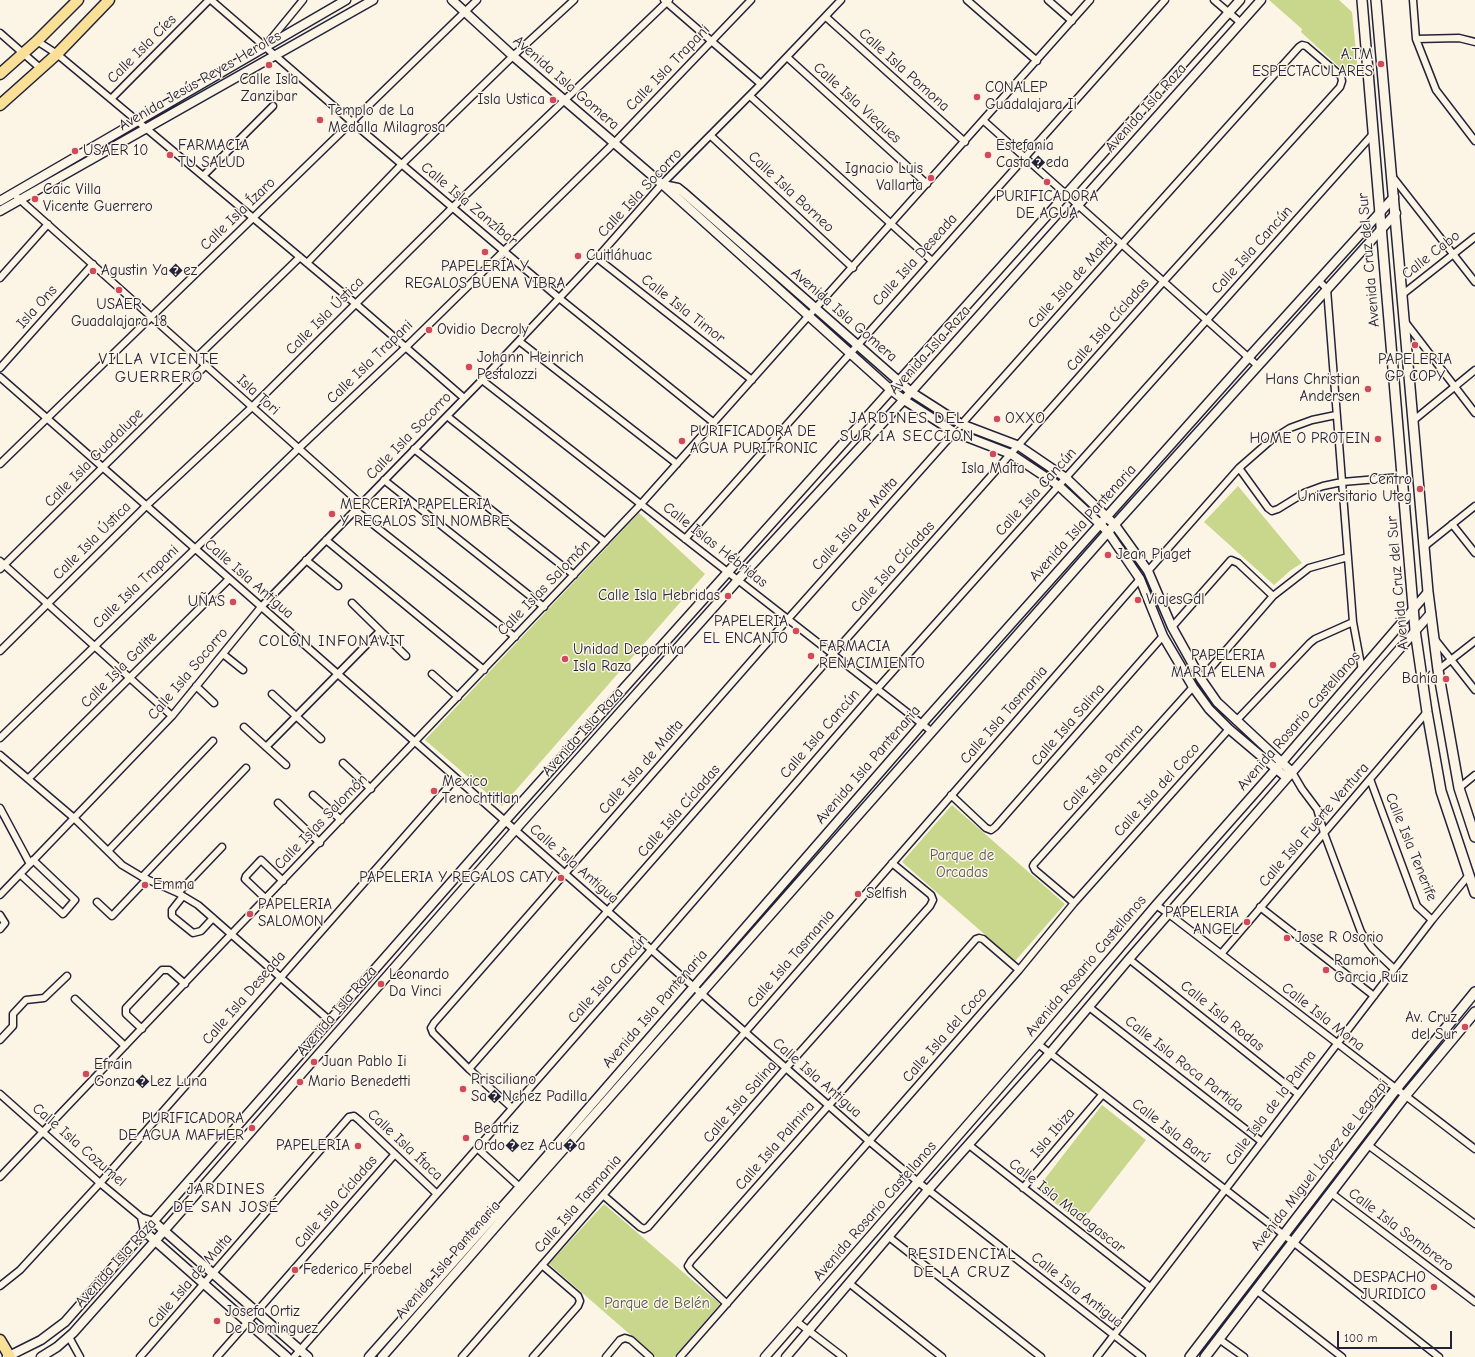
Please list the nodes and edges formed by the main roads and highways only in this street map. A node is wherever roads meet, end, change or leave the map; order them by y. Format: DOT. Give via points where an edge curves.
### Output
graph roads {
  1 [pos="78,0"];
  2 [pos="109,0"];
  3 [pos="1362,0"];
  4 [pos="1376,0"];
  5 [pos="0,74"];
  6 [pos="0,104"];
  7 [pos="1472,825"];
  8 [pos="1475,837"];
  9 [pos="1475,893"];
  10 [pos="1475,992"];
  11 [pos="1475,1012"];
  12 [pos="0,1340"];
  13 [pos="9,1357"];
  14 [pos="1190,1357"];
  15 [pos="1205,1357"];
  1 -- 5 [label="main road"];
  2 -- 6 [label="main road" via="57,54"];
  3 -- 9 [label="main road, Avenida Cruz del Sur" via="1415,630 1441,791"];
  4 -- 7 [label="main road, Avenida Cruz del Sur" via="1428,592 1438,670 1459,788"];
  7 -- 8 [label="main road, Avenida Cruz del Sur"];
  10 -- 14 [label="main road, Avenida Miguel López de Legazpi" via="1396,1089"];
  11 -- 15 [label="main road, Avenida Miguel López de Legazpi" via="1405,1096"];
  12 -- 13 [label="main road"];
}
